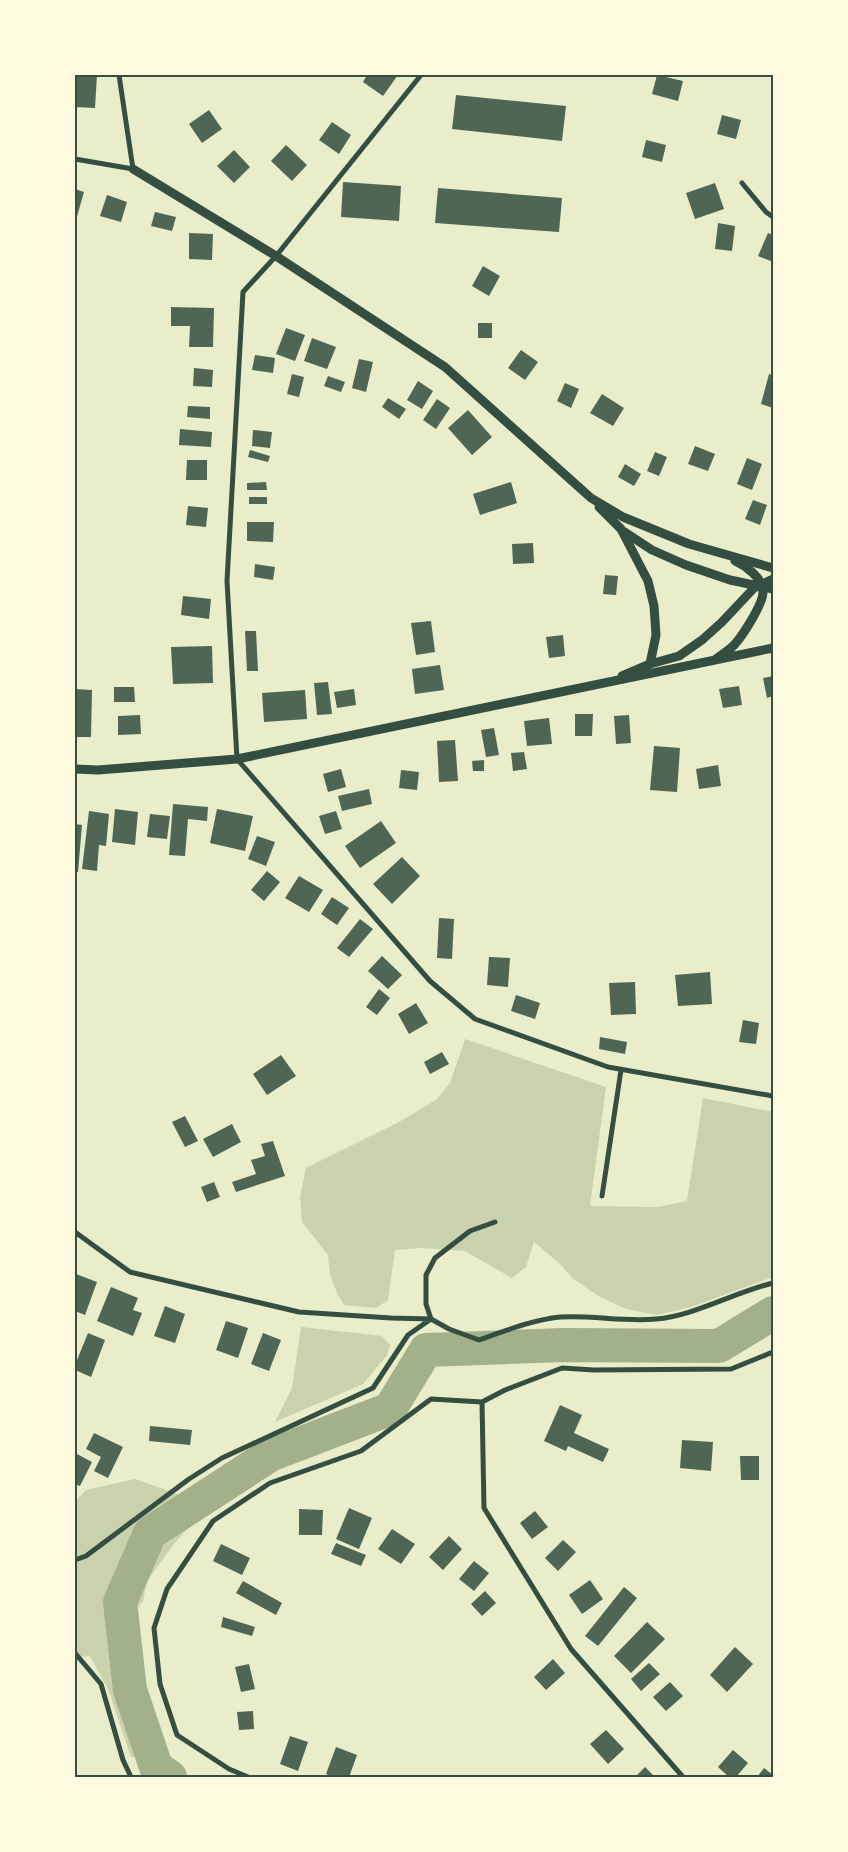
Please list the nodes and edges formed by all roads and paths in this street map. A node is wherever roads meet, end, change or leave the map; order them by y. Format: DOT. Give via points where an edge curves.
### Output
graph roads {
  1 [pos="119,75"];
  2 [pos="421,75"];
  3 [pos="75,159"];
  4 [pos="133,168"];
  5 [pos="742,183"];
  6 [pos="773,217"];
  7 [pos="276,256"];
  8 [pos="591,498"];
  9 [pos="621,529"];
  10 [pos="717,552"];
  11 [pos="773,568"];
  12 [pos="773,580"];
  13 [pos="761,586"];
  14 [pos="773,588"];
  15 [pos="773,648"];
  16 [pos="714,661"];
  17 [pos="650,664"];
  18 [pos="600,685"];
  19 [pos="237,759"];
  20 [pos="75,769"];
  21 [pos="621,1070"];
  22 [pos="773,1096"];
  23 [pos="602,1196"];
  24 [pos="494,1222"];
  25 [pos="75,1232"];
  26 [pos="773,1283"];
  27 [pos="431,1319"];
  28 [pos="773,1352"];
  29 [pos="482,1402"];
  30 [pos="75,1560"];
  31 [pos="75,1653"];
  32 [pos="131,1777"];
  33 [pos="248,1777"];
  34 [pos="683,1777"];
  1 -- 4 [label="street"];
  2 -- 7 [label="street"];
  3 -- 4 [label="street"];
  4 -- 7 [label="street"];
  5 -- 6 [label="street"];
  7 -- 8 [label="street" via="445,367"];
  7 -- 19 [label="street" via="243,292 227,581"];
  8 -- 9 [label="street"];
  8 -- 10 [label="street" via="622,517"];
  9 -- 13 [label="street" via="652,550 686,565 730,580"];
  9 -- 17 [label="street" via="648,581 654,606 656,635"];
  10 -- 11 [label="street"];
  10 -- 13 [label="street" via="742,564 756,576"];
  12 -- 13 [label="street"];
  13 -- 14 [label="street"];
  13 -- 16 [label="street" via="762,599 753,616 735,644"];
  13 -- 17 [label="street" via="754,588 702,640 679,656"];
  15 -- 16 [label="street"];
  16 -- 18 [label="street"];
  17 -- 18 [label="street"];
  18 -- 19 [label="street"];
  19 -- 20 [label="street"];
  19 -- 21 [label="street" via="430,981 475,1019"];
  21 -- 22 [label="street"];
  21 -- 23 [label="street"];
  24 -- 27 [label="street" via="470,1230 435,1258 426,1275 426,1304"];
  25 -- 27 [label="street" via="130,1272 299,1312"];
  26 -- 27 [label="street" via="683,1314 656,1319 560,1317 519,1326 479,1340"];
  27 -- 30 [label="street" via="408,1335 374,1388 222,1458 188,1479 86,1556"];
  28 -- 29 [label="street" via="731,1369 562,1368"];
  29 -- 33 [label="street" via="431,1399 361,1451 270,1483 214,1521 167,1589 154,1628 160,1684 177,1735"];
  29 -- 34 [label="street" via="484,1508 571,1649"];
  31 -- 32 [label="street" via="101,1684"];
}
